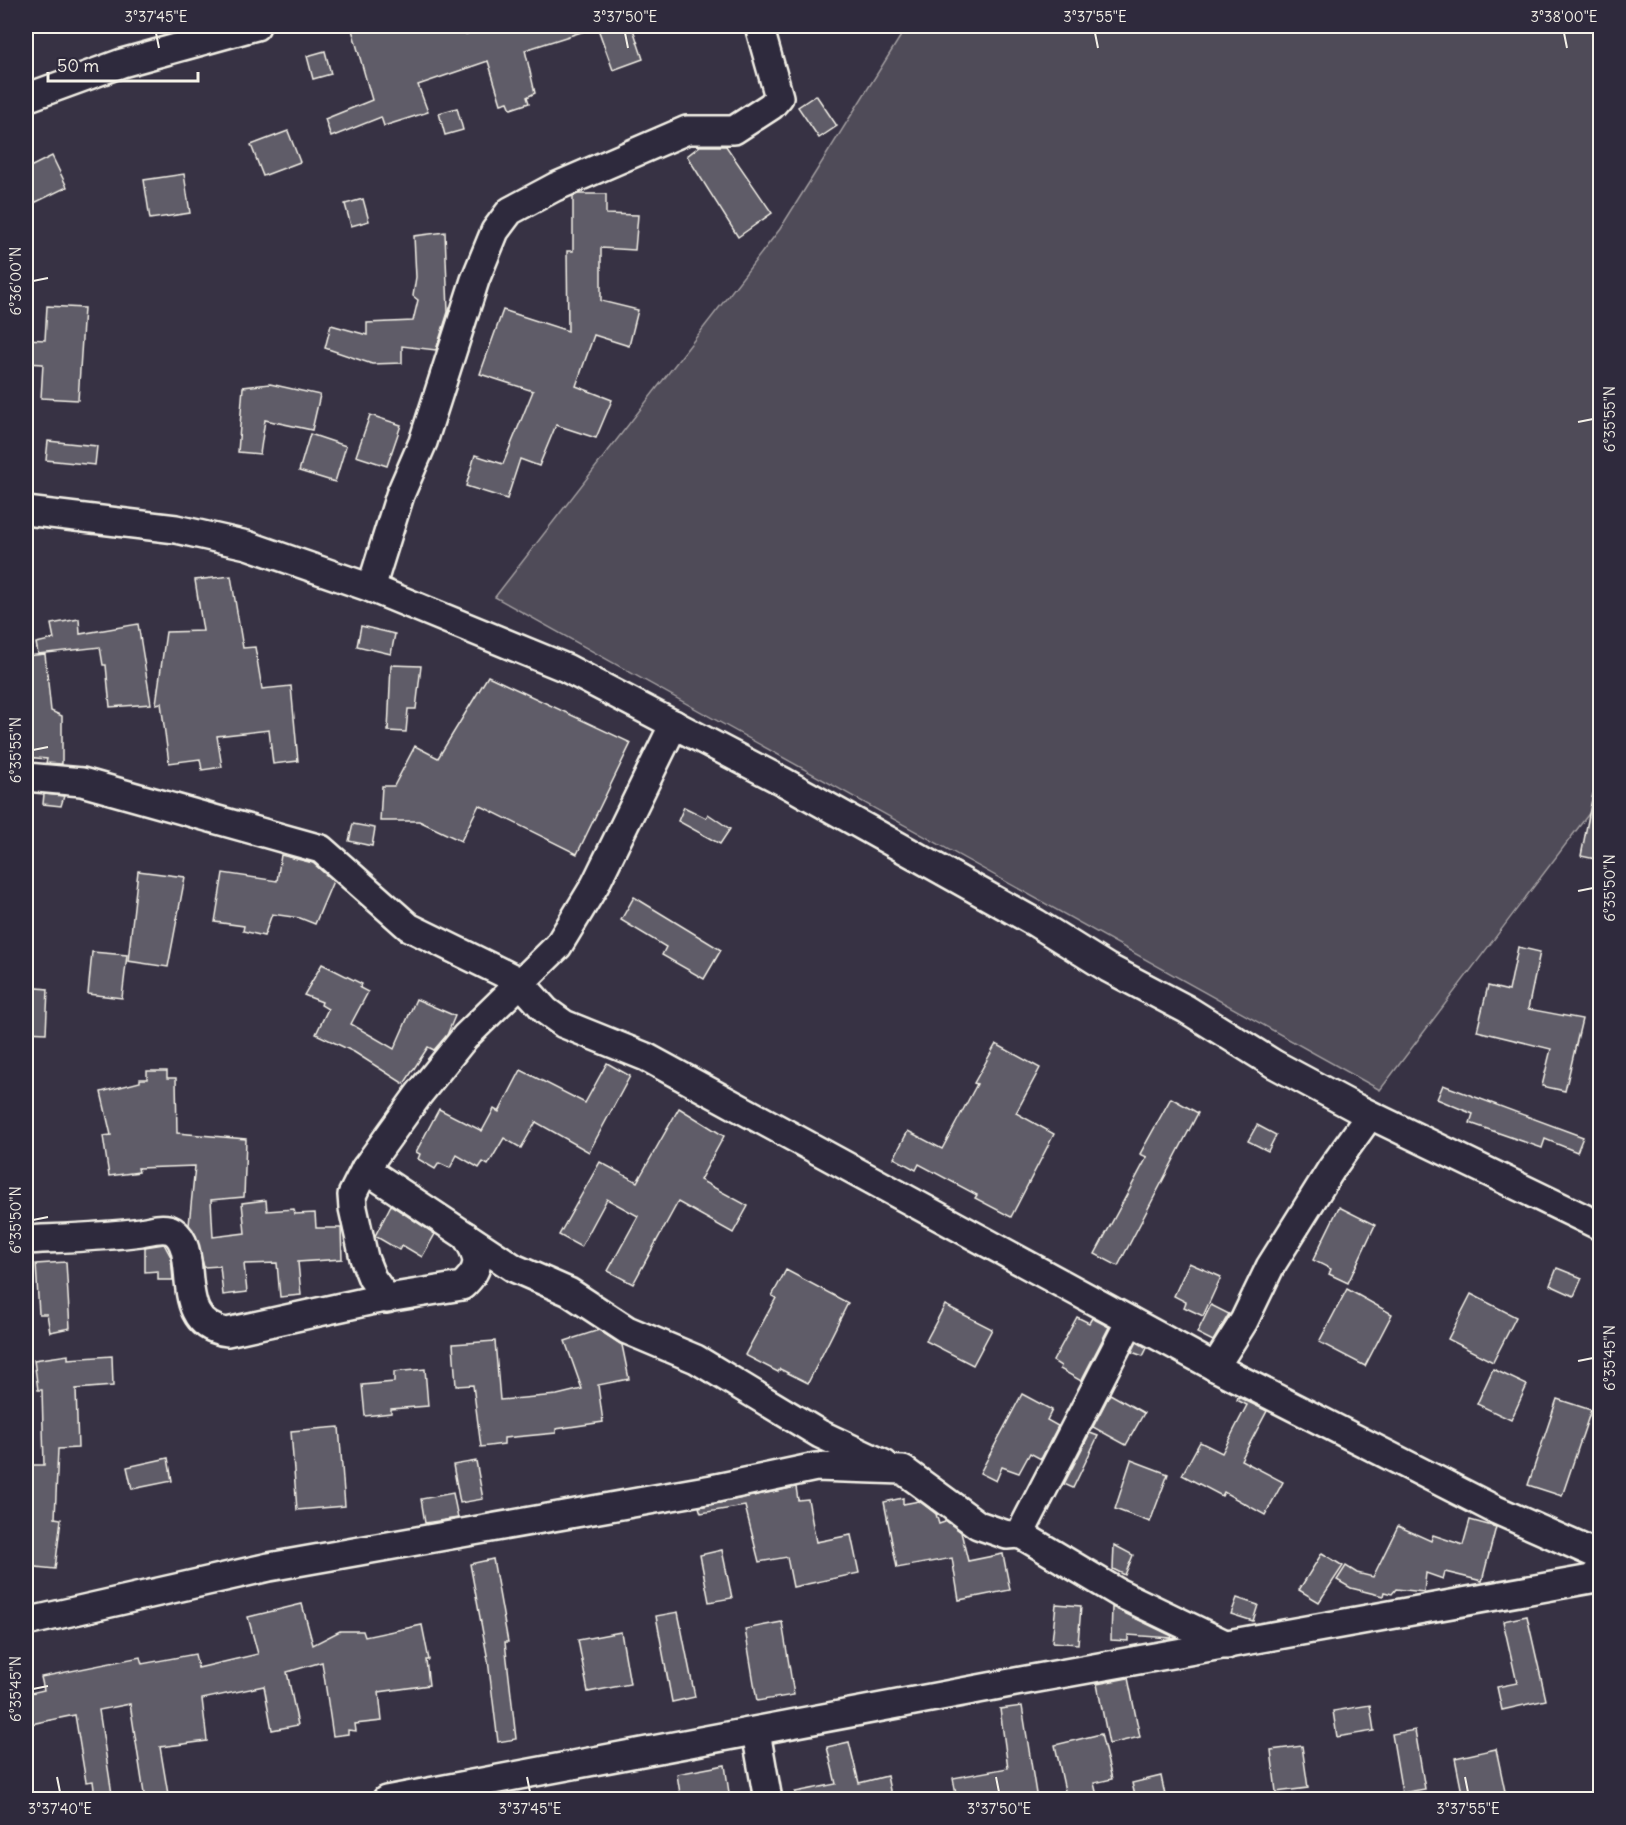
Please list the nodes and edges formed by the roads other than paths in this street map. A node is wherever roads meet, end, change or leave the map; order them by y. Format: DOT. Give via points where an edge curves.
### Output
graph roads {
  1 [pos="255,26"];
  2 [pos="759,26"];
  3 [pos="26,98"];
  4 [pos="26,511"];
  5 [pos="371,588"];
  6 [pos="674,724"];
  7 [pos="26,777"];
  8 [pos="519,981"];
  9 [pos="1370,1116"];
  10 [pos="364,1169"];
  11 [pos="1600,1226"];
  12 [pos="466,1236"];
  13 [pos="26,1240"];
  14 [pos="387,1299"];
  15 [pos="1130,1321"];
  16 [pos="1215,1368"];
  17 [pos="826,1437"];
  18 [pos="816,1467"];
  19 [pos="895,1469"];
  20 [pos="1020,1534"];
  21 [pos="1600,1556"];
  22 [pos="1600,1571"];
  23 [pos="26,1622"];
  24 [pos="1227,1646"];
  25 [pos="756,1732"];
  26 [pos="386,1800"];
  27 [pos="768,1800"];
  1 -- 3 [label="street" via="122,63"];
  2 -- 5 [label="street" via="778,86 779,97 771,106 734,130 687,129 555,187 510,211 495,231 475,280 423,441 400,495"];
  4 -- 5 [label="street" via="176,529 247,545"];
  5 -- 6 [label="street" via="566,668"];
  6 -- 8 [label="street" via="595,885 558,946"];
  6 -- 9 [label="street" via="1036,923 1274,1064"];
  7 -- 8 [label="street" via="82,782 321,849 409,927"];
  8 -- 10 [label="street" via="465,1038"];
  8 -- 15 [label="street" via="546,1011 564,1024 645,1057"];
  9 -- 11 [label="street"];
  9 -- 16 [label="street" via="1270,1267"];
  10 -- 12 [label="street"];
  10 -- 14 [label="street" via="352,1195 353,1208 364,1258"];
  12 -- 14 [label="street" via="476,1253 477,1267 462,1287"];
  12 -- 17 [label="street" via="514,1268 569,1292 627,1330 696,1359"];
  13 -- 14 [label="street" via="114,1236 165,1228 174,1232 182,1242 197,1317 215,1331 227,1332"];
  15 -- 16 [label="street"];
  15 -- 20 [label="street"];
  16 -- 21 [label="street" via="1494,1509"];
  17 -- 18 [label="street"];
  17 -- 19 [label="street"];
  18 -- 19 [label="street"];
  18 -- 23 [label="street" via="269,1567"];
  19 -- 20 [label="street" via="903,1470 978,1525 1008,1535"];
  20 -- 24 [label="street" via="1119,1593"];
  22 -- 24 [label="street" via="1591,1579"];
  24 -- 25 [label="street"];
  25 -- 26 [label="street"];
  25 -- 27 [label="street"];
}
